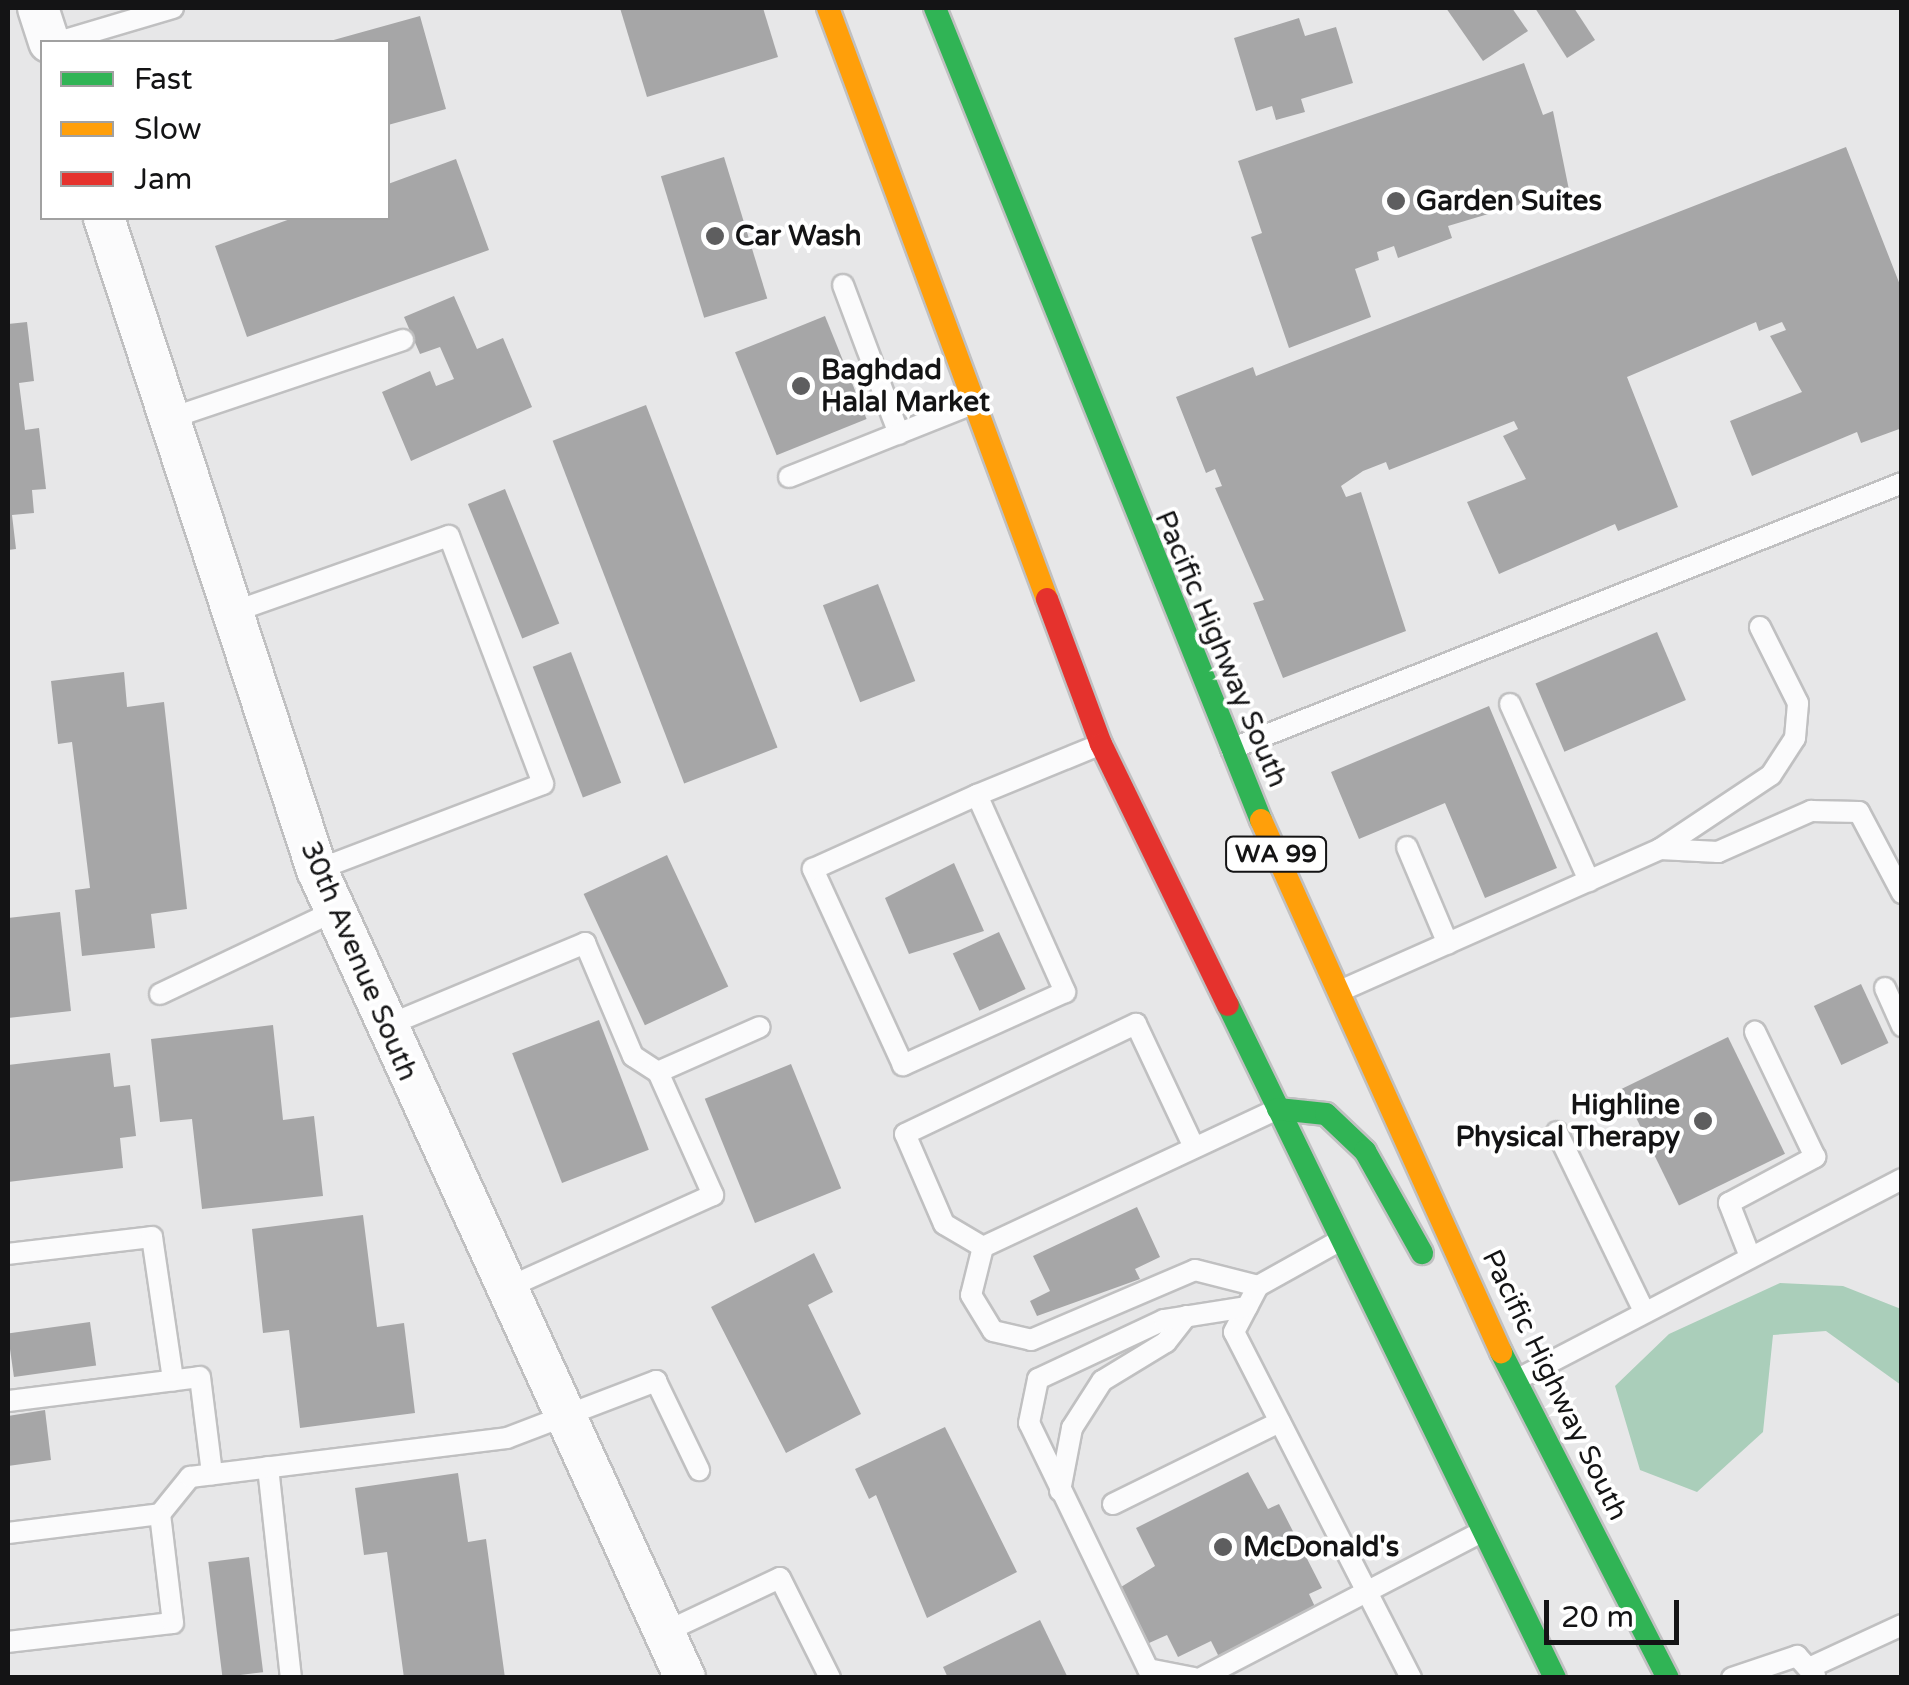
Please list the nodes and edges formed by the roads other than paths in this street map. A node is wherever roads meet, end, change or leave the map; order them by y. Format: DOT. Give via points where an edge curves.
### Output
graph roads {
  1 [pos="38,8"];
  2 [pos="173,8"];
  3 [pos="828,8"];
  4 [pos="935,8"];
  5 [pos="48,40"];
  6 [pos="65,40"];
  7 [pos="105,220"];
  8 [pos="843,285"];
  9 [pos="403,340"];
  10 [pos="974,403"];
  11 [pos="168,419"];
  12 [pos="899,434"];
  13 [pos="788,477"];
  14 [pos="1902,483"];
  15 [pos="230,613"];
  16 [pos="1760,627"];
  17 [pos="1510,704"];
  18 [pos="1100,744"];
  19 [pos="1229,750"];
  20 [pos="977,795"];
  21 [pos="1407,847"];
  22 [pos="1660,850"];
  23 [pos="316,870"];
  24 [pos="1589,881"];
  25 [pos="1902,893"];
  26 [pos="335,911"];
  27 [pos="1448,944"];
  28 [pos="1885,988"];
  29 [pos="1338,992"];
  30 [pos="160,994"];
  31 [pos="386,1026"];
  32 [pos="760,1026"];
  33 [pos="1902,1026"];
  34 [pos="1755,1032"];
  35 [pos="658,1072"];
  36 [pos="1278,1109"];
  37 [pos="1557,1132"];
  38 [pos="1194,1148"];
  39 [pos="1902,1180"];
  40 [pos="1341,1240"];
  41 [pos="983,1247"];
  42 [pos="8,1254"];
  43 [pos="1749,1254"];
  44 [pos="1258,1286"];
  45 [pos="505,1289"];
  46 [pos="1247,1307"];
  47 [pos="1642,1307"];
  48 [pos="1186,1316"];
  49 [pos="1511,1372"];
  50 [pos="172,1380"];
  51 [pos="8,1401"];
  52 [pos="560,1420"];
  53 [pos="1280,1422"];
  54 [pos="268,1467"];
  55 [pos="699,1470"];
  56 [pos="212,1474"];
  57 [pos="1060,1498"];
  58 [pos="1113,1504"];
  59 [pos="160,1514"];
  60 [pos="1484,1531"];
  61 [pos="8,1533"];
  62 [pos="1369,1593"];
  63 [pos="1902,1625"];
  64 [pos="663,1633"];
  65 [pos="8,1642"];
  66 [pos="1814,1672"];
  67 [pos="291,1678"];
  68 [pos="685,1678"];
  69 [pos="830,1678"];
  70 [pos="1197,1678"];
  71 [pos="1410,1678"];
  72 [pos="1555,1678"];
  73 [pos="1668,1678"];
  74 [pos="1732,1678"];
  1 -- 5 [label="street"];
  2 -- 6 [label="lane"];
  3 -- 10 [label="main road"];
  4 -- 19 [label="main road, Pacific Highway South / WA 99"];
  7 -- 11 [label="street, 30th Avenue South"];
  8 -- 12 [label="lane"];
  9 -- 11 [label="lane"];
  10 -- 12 [label="lane"];
  10 -- 18 [label="main road"];
  11 -- 15 [label="street, 30th Avenue South"];
  12 -- 13 [label="lane"];
  14 -- 19 [label="lane"];
  15 -- 23 [label="street, 30th Avenue South"];
  15 -- 23 [label="lane" via="449,536 542,784"];
  16 -- 22 [label="lane" via="1798,703 1796,738 1771,775"];
  17 -- 24 [label="lane"];
  18 -- 20 [label="lane"];
  18 -- 36 [label="main road"];
  19 -- 29 [label="main road, Pacific Highway South / WA 99"];
  20 -- 20 [label="lane" via="812,869 903,1065 1065,992"];
  21 -- 27 [label="lane"];
  22 -- 24 [label="lane"];
  22 -- 25 [label="lane" via="1718,852 1811,811 1859,812"];
  23 -- 26 [label="street, 30th Avenue South"];
  24 -- 27 [label="lane"];
  26 -- 30 [label="lane"];
  26 -- 31 [label="street, 30th Avenue South"];
  27 -- 29 [label="lane"];
  28 -- 33 [label="lane"];
  29 -- 49 [label="main road, Pacific Highway South / WA 99"];
  31 -- 35 [label="lane" via="584,943 634,1056"];
  31 -- 45 [label="street, 30th Avenue South"];
  32 -- 35 [label="lane"];
  34 -- 43 [label="lane" via="1816,1157 1729,1203"];
  35 -- 45 [label="lane" via="713,1195"];
  36 -- 38 [label="lane"];
  36 -- 40 [label="main road"];
  36 -- 49 [label="main road" via="1326,1114 1365,1152 1474,1346"];
  37 -- 47 [label="lane"];
  38 -- 41 [label="lane"];
  38 -- 41 [label="lane" via="1136,1024 905,1134 944,1224"];
  39 -- 43 [label="lane"];
  40 -- 44 [label="lane"];
  40 -- 60 [label="main road"];
  41 -- 44 [label="lane" via="971,1295 993,1331 1031,1340 1195,1270"];
  42 -- 50 [label="lane" via="152,1237"];
  43 -- 47 [label="lane"];
  44 -- 46 [label="lane"];
  45 -- 52 [label="street, 30th Avenue South"];
  46 -- 48 [label="lane"];
  46 -- 53 [label="lane" via="1234,1332"];
  47 -- 49 [label="lane"];
  48 -- 57 [label="lane" via="1166,1342 1102,1380 1072,1428"];
  48 -- 57 [label="lane" via="1038,1379 1028,1423"];
  49 -- 73 [label="main road, Pacific Highway South / WA 99"];
  50 -- 51 [label="lane"];
  50 -- 56 [label="lane" via="200,1377"];
  52 -- 54 [label="lane" via="506,1438"];
  52 -- 55 [label="lane" via="656,1381"];
  52 -- 64 [label="street, 30th Avenue South"];
  53 -- 58 [label="lane"];
  53 -- 62 [label="lane"];
  54 -- 56 [label="lane"];
  54 -- 67 [label="lane"];
  56 -- 59 [label="lane" via="190,1477"];
  57 -- 70 [label="lane" via="1148,1669"];
  59 -- 61 [label="lane"];
  59 -- 65 [label="lane" via="172,1624"];
  60 -- 62 [label="lane"];
  60 -- 72 [label="main road"];
  62 -- 70 [label="lane"];
  62 -- 71 [label="lane"];
  63 -- 66 [label="lane"];
  64 -- 68 [label="street, 30th Avenue South"];
  64 -- 69 [label="lane" via="780,1578"];
  66 -- 74 [label="lane" via="1798,1656 1765,1660"];
}
